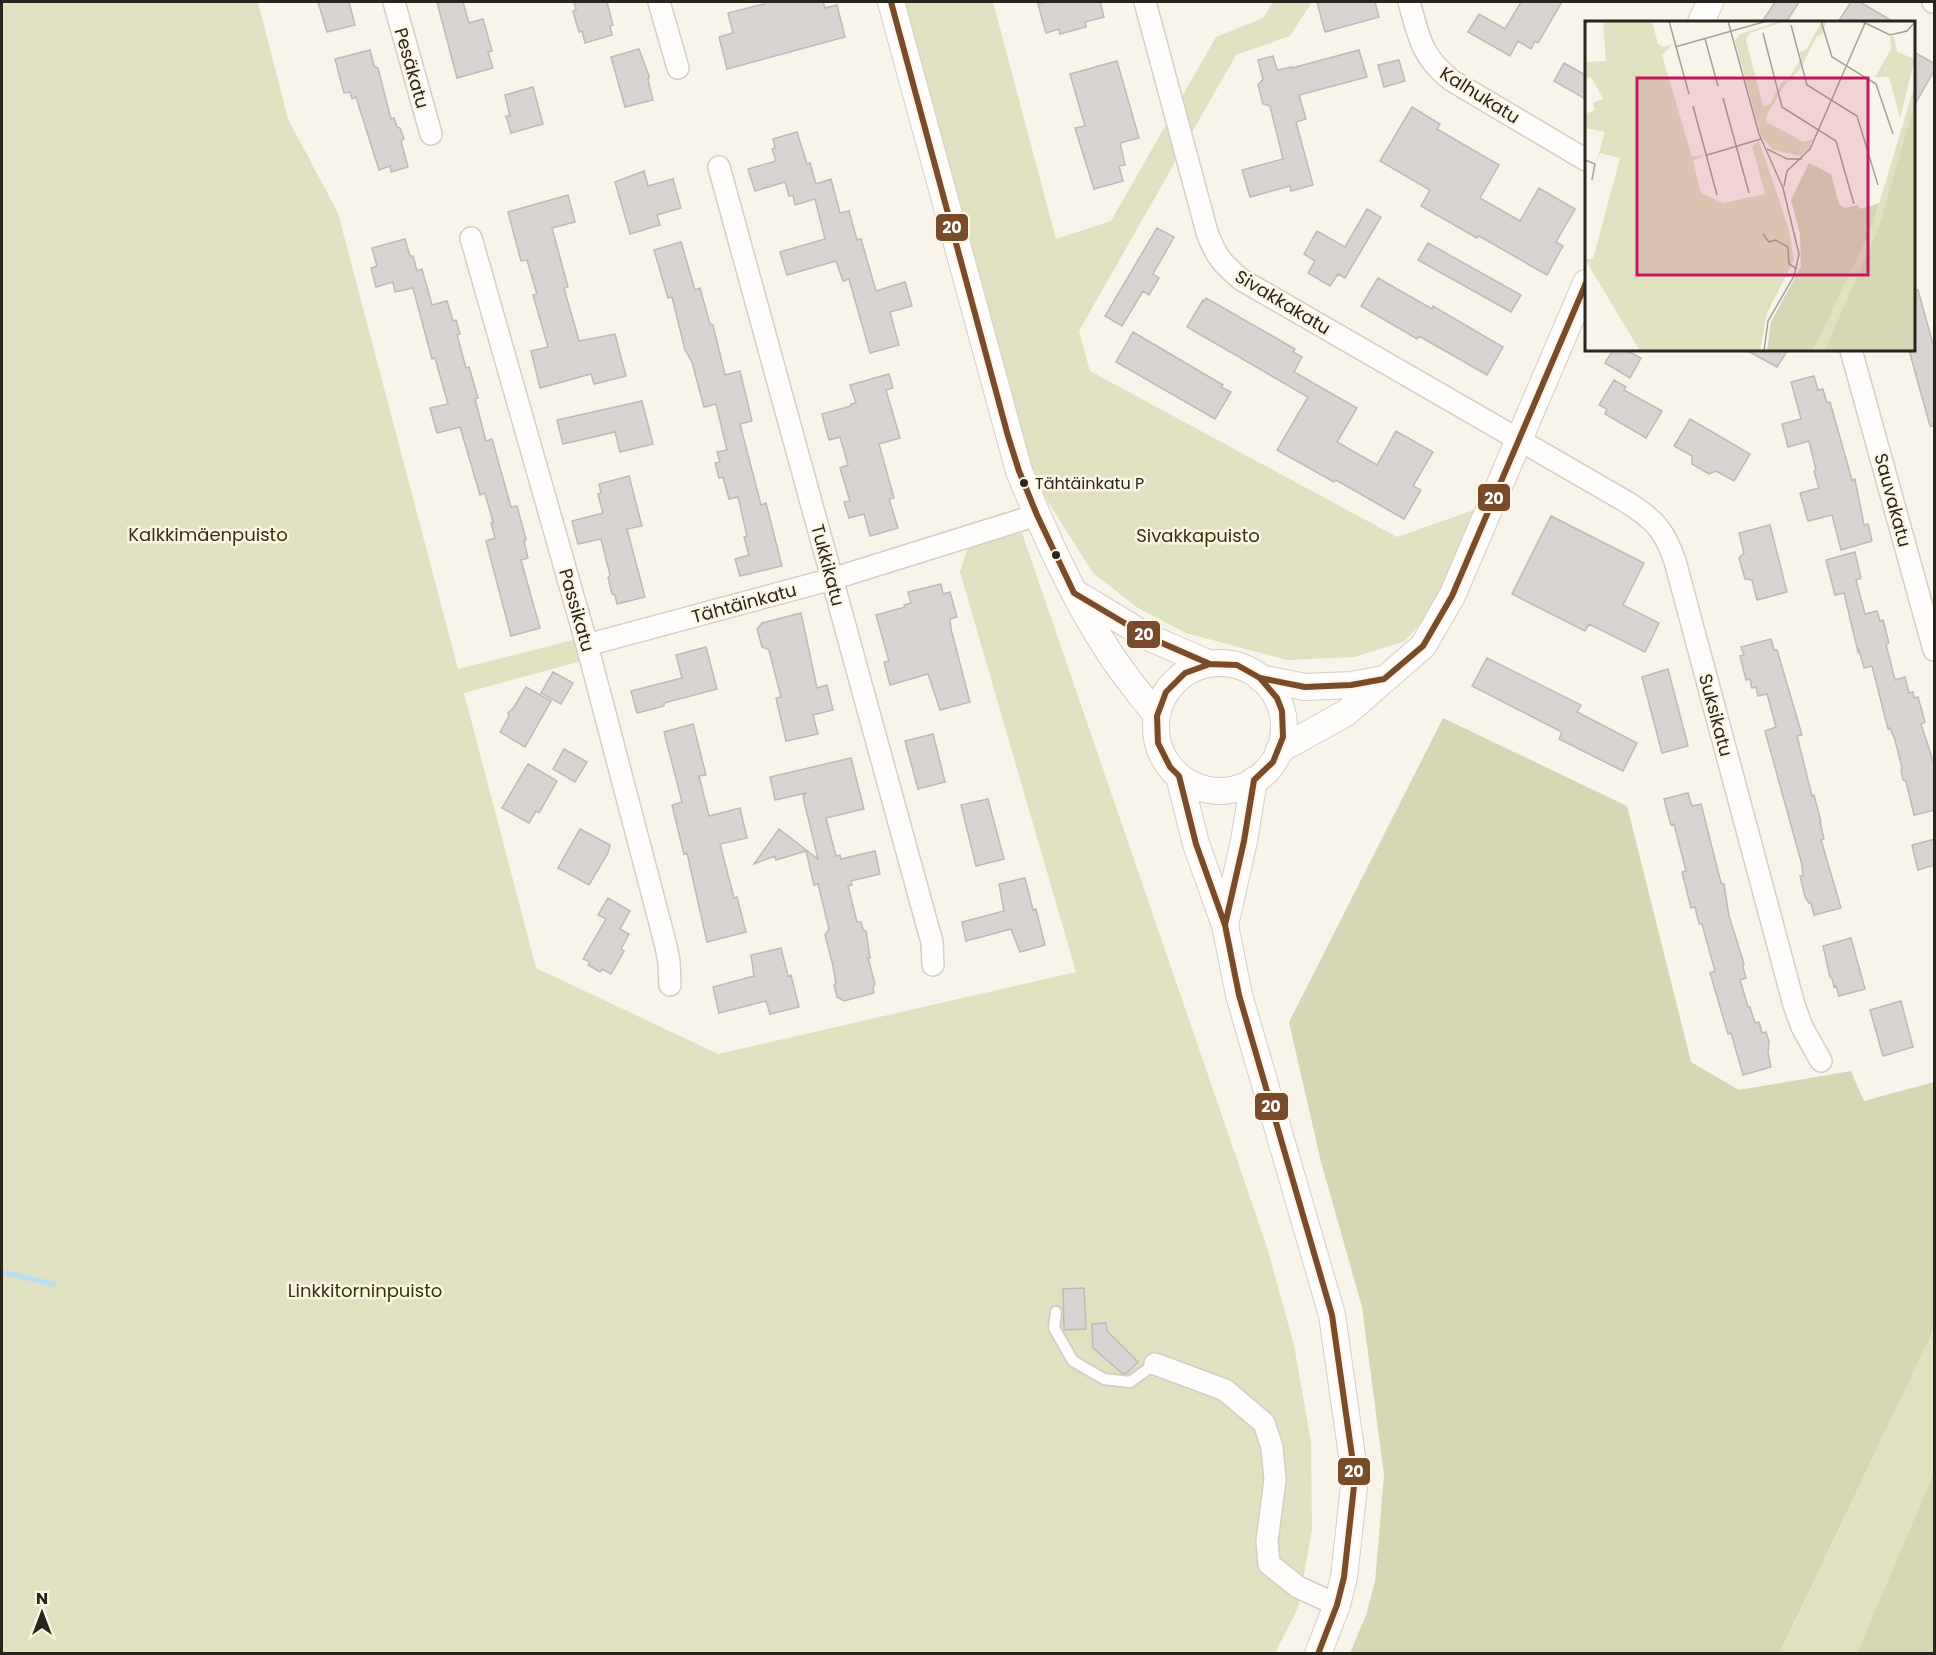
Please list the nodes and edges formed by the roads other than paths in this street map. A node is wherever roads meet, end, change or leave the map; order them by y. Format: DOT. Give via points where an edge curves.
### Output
graph roads {
  1 [pos="394,2"];
  2 [pos="659,2"];
  3 [pos="891,2"];
  4 [pos="1145,2"];
  5 [pos="1409,2"];
  6 [pos="1710,2"];
  7 [pos="1701,21"];
  8 [pos="678,68"];
  9 [pos="431,134"];
  10 [pos="1585,159"];
  11 [pos="719,167"];
  12 [pos="471,238"];
  13 [pos="1585,288"];
  14 [pos="1851,351"];
  15 [pos="1519,440"];
  16 [pos="1037,515"];
  17 [pos="832,579"];
  18 [pos="1074,593"];
  19 [pos="587,645"];
  20 [pos="1935,650"];
  21 [pos="1210,664"];
  22 [pos="1260,678"];
  23 [pos="1384,679"];
  24 [pos="1157,716"];
  25 [pos="1279,750"];
  26 [pos="1179,776"];
  27 [pos="1254,780"];
  28 [pos="1225,925"];
  29 [pos="933,965"];
  30 [pos="670,985"];
  31 [pos="1821,1061"];
  32 [pos="1056,1312"];
  33 [pos="1155,1364"];
  34 [pos="1337,1605"];
  35 [pos="1318,1653"];
  1 -- 9 [label="street, Pesäkatu"];
  2 -- 8 [label="street"];
  3 -- 16 [label="street" via="1008,436"];
  4 -- 15 [label="street, Sivakkakatu" via="1207,232 1225,266 1242,280"];
  5 -- 10 [label="street, Kalhukatu" via="1427,57 1436,68"];
  6 -- 7 [label="street"];
  11 -- 17 [label="street, Tukkikatu"];
  12 -- 19 [label="street, Passikatu"];
  13 -- 15 [label="street"];
  14 -- 20 [label="street, Sauvakatu"];
  15 -- 23 [label="street" via="1441,617 1423,646"];
  15 -- 31 [label="street, Suksikatu" via="1647,515 1670,544 1794,1005"];
  16 -- 17 [label="street, Tähtäinkatu"];
  16 -- 18 [label="street"];
  17 -- 19 [label="street, Tähtäinkatu"];
  17 -- 29 [label="street, Tukkikatu" via="932,942"];
  18 -- 21 [label="street" via="1148,637"];
  18 -- 24 [label="street" via="1107,650"];
  19 -- 30 [label="street, Passikatu" via="666,946"];
  21 -- 22 [label="street" via="1237,665"];
  21 -- 24 [label="street" via="1175,681"];
  22 -- 23 [label="street" via="1305,687"];
  22 -- 25 [label="street" via="1277,698 1282,711"];
  23 -- 25 [label="street" via="1346,713"];
  24 -- 26 [label="street" via="1158,743"];
  25 -- 27 [label="street"];
  26 -- 27 [label="street" via="1190,784 1216,790 1242,787"];
  26 -- 28 [label="street" via="1196,844"];
  27 -- 28 [label="street"];
  28 -- 34 [label="street" via="1239,995 1332,1315 1355,1477 1344,1578"];
  32 -- 33 [label="lane" via="1054,1328 1073,1360 1104,1379 1130,1382"];
  33 -- 34 [label="street" via="1225,1390 1264,1423 1272,1447 1275,1480 1267,1541 1269,1564 1298,1587"];
  34 -- 35 [label="street"];
}
